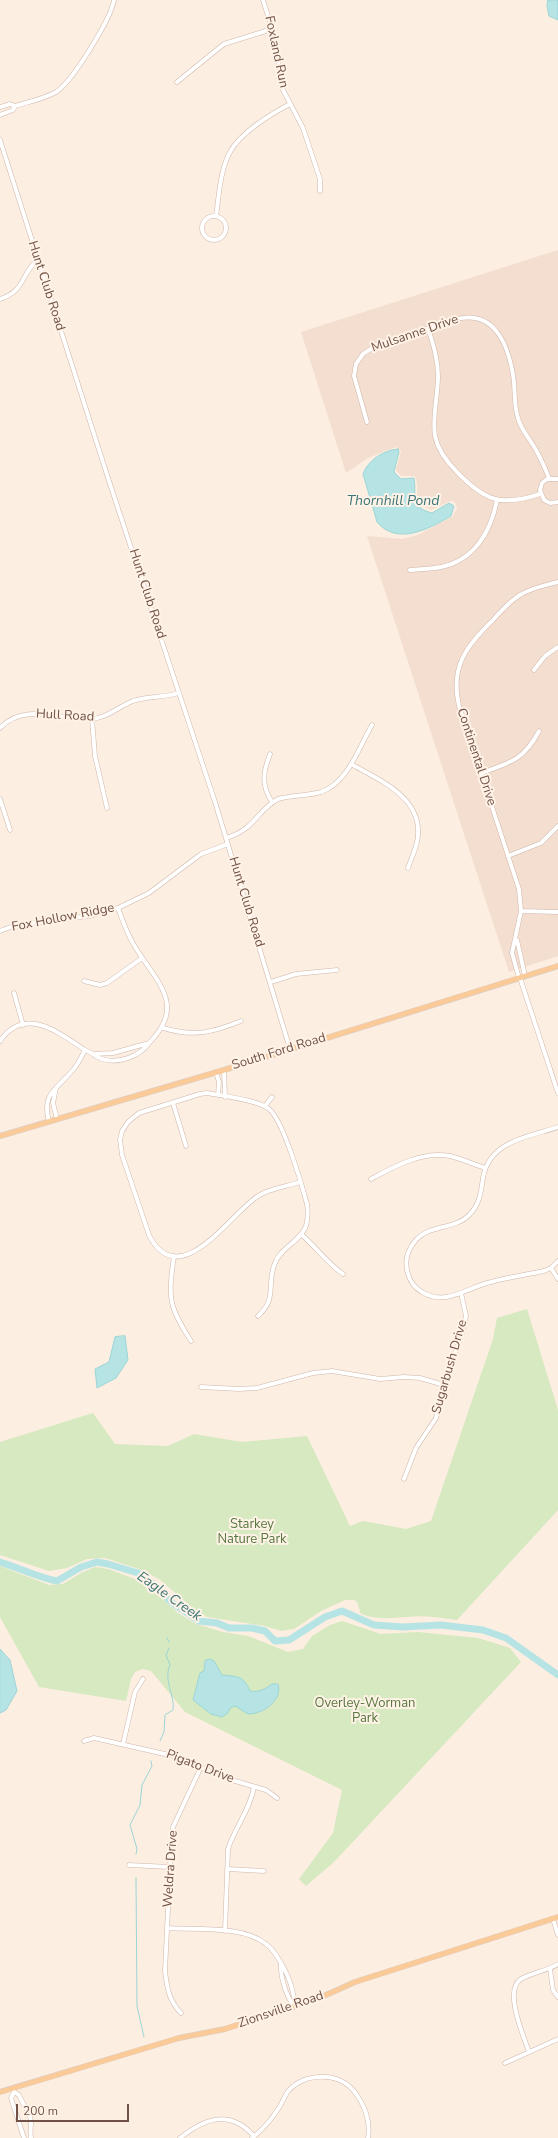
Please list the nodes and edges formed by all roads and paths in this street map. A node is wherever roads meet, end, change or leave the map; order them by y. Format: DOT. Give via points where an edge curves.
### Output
graph roads {
  1 [pos="114,0"];
  2 [pos="263,0"];
  3 [pos="272,28"];
  4 [pos="177,82"];
  5 [pos="290,104"];
  6 [pos="15,106"];
  7 [pos="0,107"];
  8 [pos="0,115"];
  9 [pos="0,140"];
  10 [pos="320,191"];
  11 [pos="216,216"];
  12 [pos="38,260"];
  13 [pos="0,299"];
  14 [pos="428,328"];
  15 [pos="367,422"];
  16 [pos="549,478"];
  17 [pos="558,479"];
  18 [pos="540,494"];
  19 [pos="497,500"];
  20 [pos="557,502"];
  21 [pos="558,508"];
  22 [pos="410,570"];
  23 [pos="558,582"];
  24 [pos="558,647"];
  25 [pos="534,670"];
  26 [pos="178,693"];
  27 [pos="92,719"];
  28 [pos="372,725"];
  29 [pos="0,728"];
  30 [pos="539,731"];
  31 [pos="270,754"];
  32 [pos="351,764"];
  33 [pos="482,773"];
  34 [pos="0,800"];
  35 [pos="272,802"];
  36 [pos="107,808"];
  37 [pos="558,826"];
  38 [pos="10,830"];
  39 [pos="226,838"];
  40 [pos="228,844"];
  41 [pos="508,856"];
  42 [pos="408,868"];
  43 [pos="118,908"];
  44 [pos="521,911"];
  45 [pos="558,912"];
  46 [pos="0,931"];
  47 [pos="516,938"];
  48 [pos="142,958"];
  49 [pos="558,966"];
  50 [pos="337,970"];
  51 [pos="521,977"];
  52 [pos="84,981"];
  53 [pos="271,982"];
  54 [pos="14,993"];
  55 [pos="241,1021"];
  56 [pos="23,1025"];
  57 [pos="163,1028"];
  58 [pos="0,1041"];
  59 [pos="148,1043"];
  60 [pos="290,1049"];
  61 [pos="85,1050"];
  62 [pos="94,1054"];
  63 [pos="224,1070"];
  64 [pos="216,1072"];
  65 [pos="56,1088"];
  66 [pos="558,1093"];
  67 [pos="218,1095"];
  68 [pos="225,1097"];
  69 [pos="272,1097"];
  70 [pos="173,1103"];
  71 [pos="265,1106"];
  72 [pos="57,1118"];
  73 [pos="49,1121"];
  74 [pos="558,1127"];
  75 [pos="0,1136"];
  76 [pos="186,1146"];
  77 [pos="485,1168"];
  78 [pos="371,1179"];
  79 [pos="300,1182"];
  80 [pos="301,1234"];
  81 [pos="174,1256"];
  82 [pos="558,1261"];
  83 [pos="551,1268"];
  84 [pos="343,1274"];
  85 [pos="558,1279"];
  86 [pos="461,1293"];
  87 [pos="258,1316"];
  88 [pos="191,1341"];
  89 [pos="444,1385"];
  90 [pos="201,1387"];
  91 [pos="404,1479"];
  92 [pos="143,1679"];
  93 [pos="84,1741"];
  94 [pos="123,1744"];
  95 [pos="201,1767"];
  96 [pos="254,1787"];
  97 [pos="277,1798"];
  98 [pos="129,1865"];
  99 [pos="170,1867"];
  100 [pos="227,1868"];
  101 [pos="264,1871"];
  102 [pos="555,1918"];
  103 [pos="167,1928"];
  104 [pos="225,1931"];
  105 [pos="558,1935"];
  106 [pos="558,1964"];
  107 [pos="550,1969"];
  108 [pos="558,1997"];
  109 [pos="294,2007"];
  110 [pos="181,2013"];
  111 [pos="558,2039"];
  112 [pos="529,2052"];
  113 [pos="505,2063"];
  114 [pos="14,2090"];
  115 [pos="0,2092"];
  116 [pos="253,2137"];
  117 [pos="24,2138"];
  118 [pos="31,2138"];
  119 [pos="180,2138"];
  120 [pos="368,2138"];
  1 -- 6 [label="street" via="109,16 68,82 50,95"];
  2 -- 3 [label="street, Foxland Run"];
  3 -- 4 [label="street" via="224,44"];
  3 -- 5 [label="street, Foxland Run" via="277,47 280,82"];
  5 -- 10 [label="street, Foxland Run" via="304,128 320,179"];
  5 -- 11 [label="street" via="249,131 233,148 226,163"];
  6 -- 7 [label="street" via="10,104"];
  6 -- 8 [label="street" via="13,110"];
  9 -- 12 [label="street, Hunt Club Road"];
  11 -- 11 [label="street" via="208,217 202,225 203,233 212,240 222,237 226,229 224,221"];
  12 -- 13 [label="street" via="32,265 22,285 15,292"];
  12 -- 26 [label="street, Hunt Club Road"];
  14 -- 15 [label="street, Mulsanne Drive" via="377,344 359,359 355,370 355,384"];
  14 -- 16 [label="street, Mulsanne Drive" via="470,317 482,319 494,326 511,366 519,423 541,459"];
  14 -- 19 [label="street" via="438,362 434,420 437,443 449,464 471,487"];
  16 -- 17 [label="street"];
  16 -- 18 [label="street" via="542,483"];
  18 -- 19 [label="street" via="516,501"];
  18 -- 20 [label="street" via="547,502"];
  19 -- 22 [label="street" via="488,530 470,553 441,567"];
  20 -- 21 [label="street"];
  23 -- 33 [label="street, Continental Drive" via="529,591 514,599 475,637 461,662 457,679 458,700"];
  24 -- 25 [label="street" via="545,656"];
  26 -- 27 [label="street, Hull Road" via="132,702 109,715"];
  26 -- 39 [label="street, Hunt Club Road"];
  27 -- 29 [label="street, Hull Road" via="22,714"];
  27 -- 36 [label="street" via="95,756"];
  28 -- 32 [label="street"];
  30 -- 33 [label="street" via="522,756"];
  31 -- 35 [label="street" via="264,779 266,791"];
  32 -- 35 [label="street" via="341,778 326,790"];
  32 -- 42 [label="street" via="394,788 411,807 418,836"];
  33 -- 41 [label="street, Continental Drive"];
  34 -- 38 [label="street"];
  35 -- 39 [label="street" via="243,832"];
  37 -- 41 [label="street" via="541,843"];
  39 -- 40 [label="street, Hunt Club Road"];
  40 -- 43 [label="street, Fox Hollow Ridge" via="201,854 149,893"];
  40 -- 53 [label="street, Hunt Club Road"];
  41 -- 44 [label="street, Continental Drive" via="519,889"];
  43 -- 46 [label="street, Fox Hollow Ridge" via="89,916 16,925"];
  43 -- 48 [label="street" via="129,936"];
  44 -- 45 [label="street"];
  44 -- 47 [label="street, Continental Drive"];
  47 -- 51 [label="street"];
  47 -- 51 [label="street, Continental Drive" via="512,953"];
  48 -- 52 [label="street" via="107,983 100,985"];
  48 -- 57 [label="street" via="165,994 167,1008"];
  49 -- 51 [label="main road, South Ford Road"];
  50 -- 53 [label="street" via="296,974"];
  51 -- 60 [label="main road, South Ford Road"];
  51 -- 66 [label="street"];
  53 -- 60 [label="street, Hunt Club Road"];
  54 -- 56 [label="street"];
  55 -- 57 [label="street" via="197,1034"];
  56 -- 58 [label="street" via="9,1031"];
  56 -- 61 [label="street" via="47,1026"];
  57 -- 59 [label="street"];
  59 -- 62 [label="street" via="113,1053"];
  59 -- 62 [label="street" via="140,1053 119,1060 106,1060"];
  60 -- 63 [label="main road, South Ford Road"];
  61 -- 62 [label="street"];
  61 -- 65 [label="street" via="75,1068"];
  63 -- 64 [label="main road, South Ford Road"];
  63 -- 68 [label="street"];
  64 -- 67 [label="street" via="219,1082"];
  64 -- 72 [label="main road, South Ford Road"];
  65 -- 72 [label="street" via="53,1102"];
  65 -- 73 [label="street" via="50,1093 47,1103"];
  67 -- 68 [label="street"];
  67 -- 70 [label="street" via="200,1094"];
  68 -- 71 [label="street"];
  69 -- 71 [label="street"];
  70 -- 76 [label="street"];
  70 -- 81 [label="street" via="144,1111 133,1117 122,1131 120,1140 122,1155 149,1235 160,1249"];
  71 -- 79 [label="street" via="280,1122"];
  72 -- 73 [label="main road, South Ford Road"];
  73 -- 75 [label="main road, South Ford Road"];
  74 -- 77 [label="street" via="502,1147 493,1154"];
  77 -- 78 [label="street" via="450,1156 426,1156 404,1162"];
  77 -- 86 [label="street" via="479,1199 470,1215 458,1222 422,1234 407,1256 410,1280 420,1291 440,1298"];
  79 -- 80 [label="street" via="308,1213 306,1226"];
  79 -- 81 [label="street" via="259,1195 202,1248 190,1255"];
  80 -- 84 [label="street"];
  80 -- 87 [label="street" via="277,1258 269,1303"];
  81 -- 88 [label="street" via="169,1291 171,1304 174,1314"];
  82 -- 83 [label="street"];
  83 -- 85 [label="street"];
  83 -- 86 [label="street" via="489,1282"];
  86 -- 89 [label="street, Sugarbush Drive" via="466,1309 465,1323"];
  89 -- 90 [label="street" via="420,1378 380,1379 332,1371 313,1373 257,1388"];
  89 -- 91 [label="street, Sugarbush Drive" via="436,1418 416,1448"];
  92 -- 94 [label="street" via="135,1692"];
  93 -- 94 [label="street, Pigato Drive" via="94,1738"];
  94 -- 95 [label="street, Pigato Drive" via="178,1756"];
  95 -- 96 [label="street, Pigato Drive"];
  95 -- 99 [label="street, Weldra Drive" via="173,1827"];
  96 -- 97 [label="street, Pigato Drive" via="266,1790"];
  96 -- 100 [label="street" via="249,1806 231,1839"];
  98 -- 99 [label="street"];
  99 -- 103 [label="street, Weldra Drive"];
  100 -- 101 [label="street"];
  100 -- 104 [label="street"];
  102 -- 105 [label="street"];
  102 -- 109 [label="main road, Zionsville Road" via="355,1982"];
  103 -- 104 [label="street"];
  103 -- 110 [label="street, Weldra Drive" via="166,1984 172,2004"];
  104 -- 109 [label="street" via="248,1934 274,1951 285,1968 294,1998"];
  106 -- 107 [label="street"];
  107 -- 108 [label="street" via="553,1990"];
  107 -- 112 [label="street" via="520,1979 514,1990 518,2019"];
  109 -- 114 [label="main road, Zionsville Road" via="225,2029 179,2038"];
  111 -- 112 [label="street"];
  112 -- 113 [label="street"];
  114 -- 115 [label="main road, Zionsville Road"];
  114 -- 117 [label="street" via="12,2098"];
  114 -- 118 [label="street" via="27,2110 31,2122"];
  116 -- 119 [label="street" via="246,2126 228,2119 212,2120 198,2125"];
  116 -- 120 [label="street" via="267,2125 290,2090 304,2080 329,2077 342,2082 358,2096 368,2119"];
}
